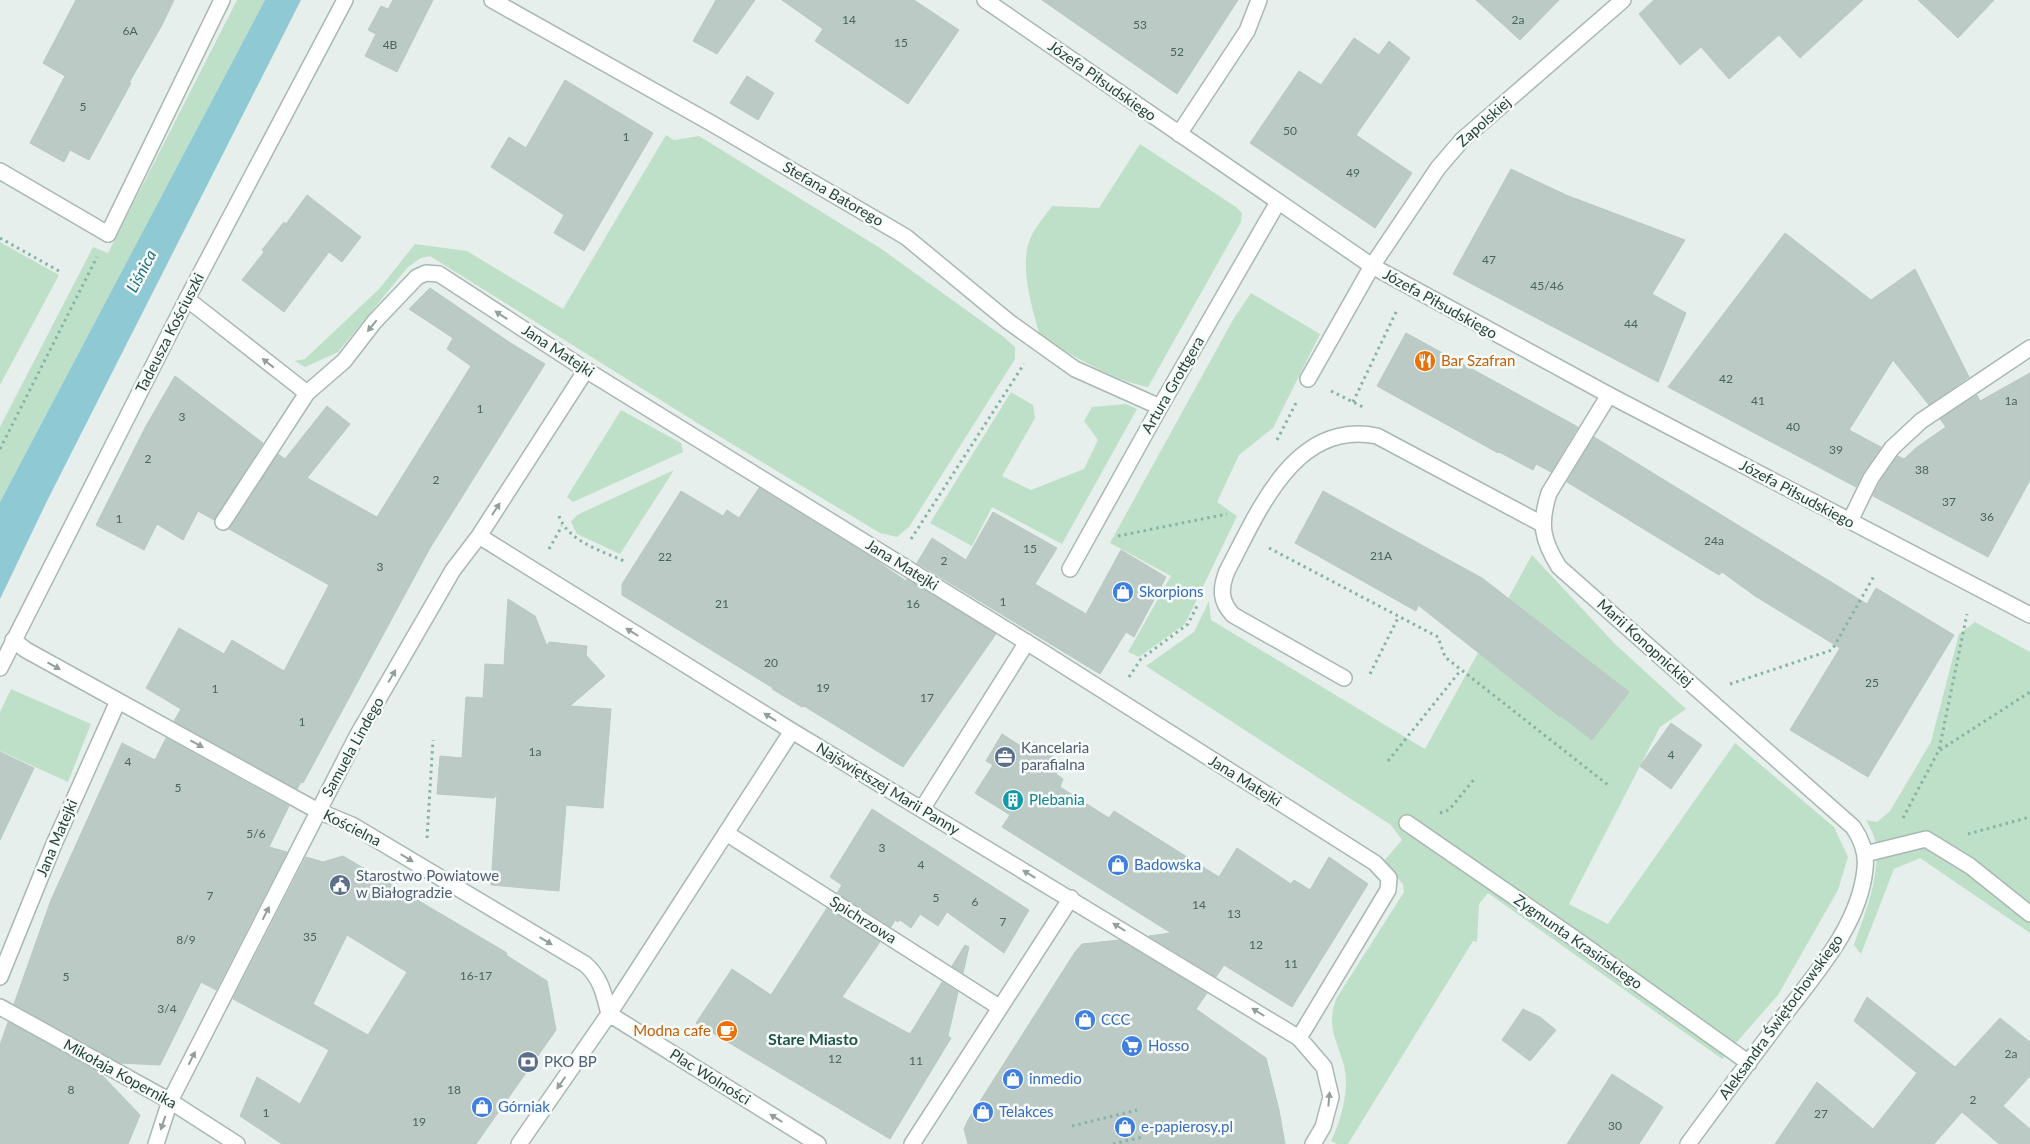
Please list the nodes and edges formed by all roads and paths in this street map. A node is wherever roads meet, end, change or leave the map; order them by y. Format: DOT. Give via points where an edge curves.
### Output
graph roads {
  1 [pos="222,0"];
  2 [pos="345,0"];
  3 [pos="492,0"];
  4 [pos="985,0"];
  5 [pos="1259,0"];
  6 [pos="1623,0"];
  7 [pos="1179,134"];
  8 [pos="0,171"];
  9 [pos="1278,202"];
  10 [pos="108,234"];
  11 [pos="0,238"];
  12 [pos="1372,266"];
  13 [pos="59,271"];
  14 [pos="187,299"];
  15 [pos="1397,310"];
  16 [pos="1038,342"];
  17 [pos="2030,348"];
  18 [pos="586,370"];
  19 [pos="1308,379"];
  20 [pos="307,393"];
  21 [pos="1608,395"];
  22 [pos="1353,402"];
  23 [pos="1160,407"];
  24 [pos="1370,411"];
  25 [pos="0,449"];
  26 [pos="1234,512"];
  27 [pos="559,516"];
  28 [pos="1850,521"];
  29 [pos="223,522"];
  30 [pos="1542,524"];
  31 [pos="562,526"];
  32 [pos="479,536"];
  33 [pos="1115,536"];
  34 [pos="1246,536"];
  35 [pos="545,556"];
  36 [pos="626,562"];
  37 [pos="897,562"];
  38 [pos="1070,569"];
  39 [pos="1874,576"];
  40 [pos="1967,614"];
  41 [pos="2030,614"];
  42 [pos="1399,616"];
  43 [pos="13,640"];
  44 [pos="1027,642"];
  45 [pos="0,668"];
  46 [pos="1461,670"];
  47 [pos="1344,678"];
  48 [pos="2030,692"];
  49 [pos="1701,693"];
  50 [pos="118,701"];
  51 [pos="792,731"];
  52 [pos="432,740"];
  53 [pos="1939,750"];
  54 [pos="1388,761"];
  55 [pos="1476,777"];
  56 [pos="1608,785"];
  57 [pos="922,810"];
  58 [pos="318,811"];
  59 [pos="2030,817"];
  60 [pos="1407,823"];
  61 [pos="726,833"];
  62 [pos="1926,839"];
  63 [pos="1886,849"];
  64 [pos="1865,854"];
  65 [pos="426,869"];
  66 [pos="1071,898"];
  67 [pos="2030,914"];
  68 [pos="0,977"];
  69 [pos="0,1007"];
  70 [pos="999,1007"];
  71 [pos="608,1014"];
  72 [pos="1299,1038"];
  73 [pos="1749,1063"];
  74 [pos="170,1102"];
  75 [pos="1137,1110"];
  76 [pos="1072,1126"];
  77 [pos="1144,1137"];
  78 [pos="156,1144"];
  79 [pos="237,1144"];
  80 [pos="519,1144"];
  81 [pos="818,1144"];
  82 [pos="912,1144"];
  83 [pos="1113,1144"];
  84 [pos="1313,1144"];
  85 [pos="1688,1144"];
  1 -- 10 [label="street"];
  2 -- 14 [label="street, Tadeusza Kościuszki"];
  3 -- 16 [label="street, Stefana Batorego" via="906,237"];
  4 -- 7 [label="street, Józefa Piłsudskiego"];
  5 -- 7 [label="street" via="1247,31"];
  6 -- 12 [label="street, Zapolskiej" via="1462,140 1438,168"];
  7 -- 9 [label="street, Józefa Piłsudskiego"];
  8 -- 10 [label="street"];
  9 -- 12 [label="street, Józefa Piłsudskiego"];
  9 -- 23 [label="street, Artura Grottgera"];
  10 -- 25 [label="path"];
  11 -- 13 [label="path"];
  12 -- 19 [label="street, Zapolskiej"];
  12 -- 21 [label="street, Józefa Piłsudskiego"];
  20 -- 14 [label="street, one-way"];
  14 -- 43 [label="street, Tadeusza Kościuszki"];
  15 -- 22 [label="path"];
  16 -- 23 [label="street, Stefana Batorego" via="1075,369"];
  16 -- 37 [label="path"];
  17 -- 28 [label="street" via="1921,421 1892,448 1871,478"];
  18 -- 20 [label="street, Jana Matejki, one-way" via="439,274 426,274 406,288 344,361"];
  32 -- 18 [label="street, Samuela Lindego, one-way"];
  18 -- 37 [label="street, Jana Matejki"];
  19 -- 22 [label="path"];
  20 -- 29 [label="street, Jana Matejki"];
  21 -- 28 [label="street, Józefa Piłsudskiego"];
  21 -- 30 [label="street, Marii Konopnickiej" via="1556,479 1544,509"];
  22 -- 24 [label="path"];
  23 -- 38 [label="street, Artura Grottgera"];
  26 -- 33 [label="path"];
  27 -- 31 [label="path"];
  28 -- 41 [label="street, Józefa Piłsudskiego"];
  30 -- 34 [label="street" via="1377,436 1361,433 1328,440 1296,460 1282,474"];
  30 -- 49 [label="street, Marii Konopnickiej" via="1559,568"];
  31 -- 35 [label="path"];
  31 -- 36 [label="path" via="576,538"];
  51 -- 32 [label="street, Najświętszej Marii Panny, one-way"];
  58 -- 32 [label="street, Samuela Lindego, one-way" via="448,578"];
  34 -- 42 [label="path"];
  34 -- 47 [label="street" via="1222,582 1221,595 1225,606 1233,615"];
  37 -- 44 [label="street, Jana Matejki"];
  39 -- 49 [label="path" via="1832,650"];
  40 -- 53 [label="path"];
  42 -- 46 [label="path" via="1438,637 1445,657"];
  42 -- 47 [label="path" via="1364,686"];
  43 -- 45 [label="street, Tadeusza Kościuszki"];
  43 -- 50 [label="street, Kościelna, one-way"];
  44 -- 57 [label="street"];
  44 -- 72 [label="street, Jana Matejki" via="1375,863 1389,878 1388,890"];
  46 -- 54 [label="path"];
  46 -- 56 [label="path"];
  48 -- 53 [label="path"];
  49 -- 64 [label="street, Marii Konopnickiej" via="1853,827 1862,840"];
  50 -- 58 [label="street, Kościelna, one-way"];
  50 -- 68 [label="street, Jana Matejki" via="54,844"];
  51 -- 57 [label="street, Najświętszej Marii Panny"];
  51 -- 61 [label="street"];
  52 -- 65 [label="path"];
  53 -- 63 [label="path"];
  55 -- 60 [label="path" via="1449,810"];
  66 -- 57 [label="street, Najświętszej Marii Panny, one-way"];
  58 -- 65 [label="street, Kościelna, one-way" via="352,825"];
  74 -- 58 [label="street, Samuela Lindego, one-way"];
  59 -- 62 [label="path" via="1966,835"];
  60 -- 73 [label="street, Zygmunta Krasińskiego"];
  61 -- 70 [label="street, Spichrzowa"];
  61 -- 71 [label="street"];
  62 -- 63 [label="street"];
  62 -- 67 [label="street" via="1970,866"];
  63 -- 64 [label="street"];
  64 -- 73 [label="street, Aleksandra Świętochowskiego" via="1866,869 1859,896 1834,949"];
  65 -- 71 [label="street, Kościelna, one-way" via="585,964 603,988"];
  66 -- 70 [label="street"];
  72 -- 66 [label="street, Najświętszej Marii Panny, one-way"];
  69 -- 74 [label="street, Mikołaja Kopernika"];
  70 -- 82 [label="street"];
  71 -- 80 [label="street, one-way"];
  81 -- 71 [label="street, Plac Wolności, one-way"];
  84 -- 72 [label="street, one-way" via="1331,1097 1324,1066"];
  73 -- 85 [label="street, Aleksandra Świętochowskiego"];
  74 -- 78 [label="street, Samuela Lindego, one-way"];
  74 -- 79 [label="street, Mikołaja Kopernika"];
  75 -- 76 [label="path"];
  77 -- 83 [label="path"];
}
